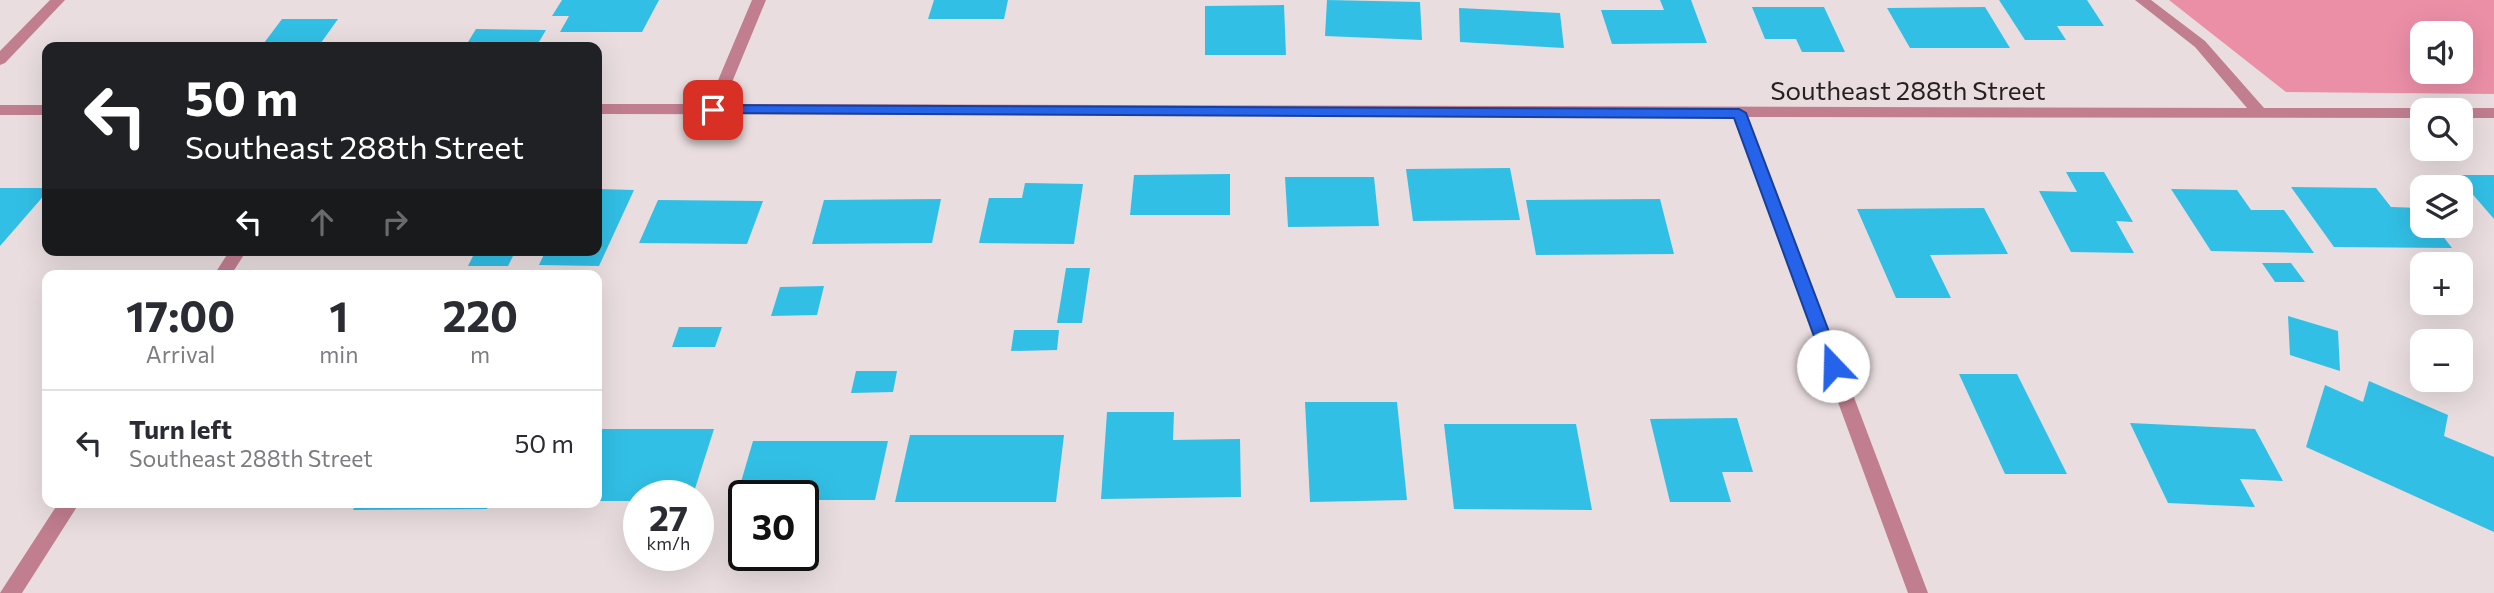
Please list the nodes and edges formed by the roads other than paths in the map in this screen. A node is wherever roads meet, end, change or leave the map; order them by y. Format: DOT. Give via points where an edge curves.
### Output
graph roads {
  1 [pos="58,0"];
  2 [pos="759,0"];
  3 [pos="2142,0"];
  4 [pos="0,60"];
  5 [pos="602,109"];
  6 [pos="0,110"];
  7 [pos="42,110"];
  8 [pos="713,110"];
  9 [pos="1739,113"];
  10 [pos="2410,113"];
  11 [pos="2473,113"];
  12 [pos="2494,113"];
  13 [pos="2261,114"];
  14 [pos="66,508"];
  15 [pos="10,593"];
  16 [pos="1918,593"];
  1 -- 4 [label="street"];
  2 -- 8 [label="street"];
  3 -- 13 [label="street" via="2200,44"];
  5 -- 8 [label="street, Southeast 288th Street"];
  6 -- 7 [label="street"];
  8 -- 9 [label="street, Southeast 288th Street"];
  9 -- 13 [label="street, Southeast 288th Street"];
  9 -- 16 [label="street"];
  10 -- 13 [label="street, Southeast 288th Street"];
  11 -- 12 [label="street"];
  14 -- 15 [label="street"];
}
